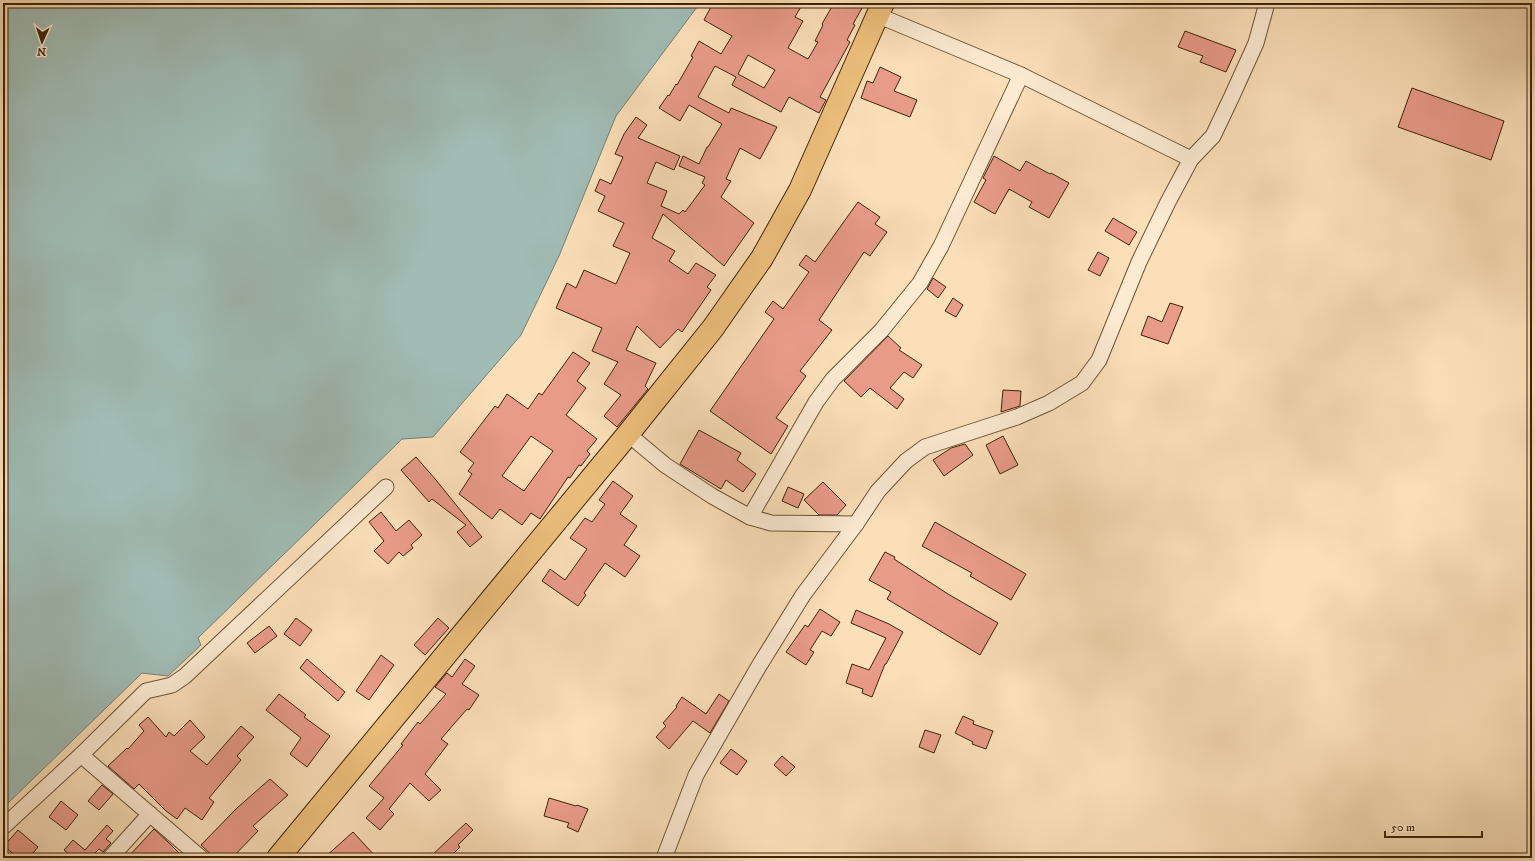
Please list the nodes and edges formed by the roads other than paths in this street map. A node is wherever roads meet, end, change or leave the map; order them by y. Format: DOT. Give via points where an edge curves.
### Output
graph roads {
  1 [pos="1267,3"];
  2 [pos="880,9"];
  3 [pos="1021,75"];
  4 [pos="1192,159"];
  5 [pos="628,434"];
  6 [pos="386,487"];
  7 [pos="750,517"];
  8 [pos="856,524"];
  9 [pos="81,755"];
  10 [pos="150,814"];
  11 [pos="3,827"];
  12 [pos="110,858"];
  13 [pos="201,858"];
  14 [pos="278,858"];
  15 [pos="664,858"];
  1 -- 4 [label="street" via="1256,43 1213,136"];
  2 -- 3 [label="street"];
  2 -- 5 [label="highway" via="800,190 762,258 713,328"];
  3 -- 4 [label="street"];
  3 -- 7 [label="street" via="941,246 920,283 881,331 833,380 816,402"];
  4 -- 8 [label="street" via="1139,262 1100,360 1082,383 1017,418 925,447 906,461 878,491"];
  5 -- 7 [label="street" via="665,465"];
  5 -- 14 [label="highway"];
  6 -- 9 [label="street" via="185,676 172,685 146,691"];
  7 -- 8 [label="street" via="771,523"];
  8 -- 15 [label="street" via="803,595 704,761 696,775"];
  9 -- 10 [label="street"];
  9 -- 11 [label="street"];
  10 -- 12 [label="street"];
  10 -- 13 [label="street"];
}
